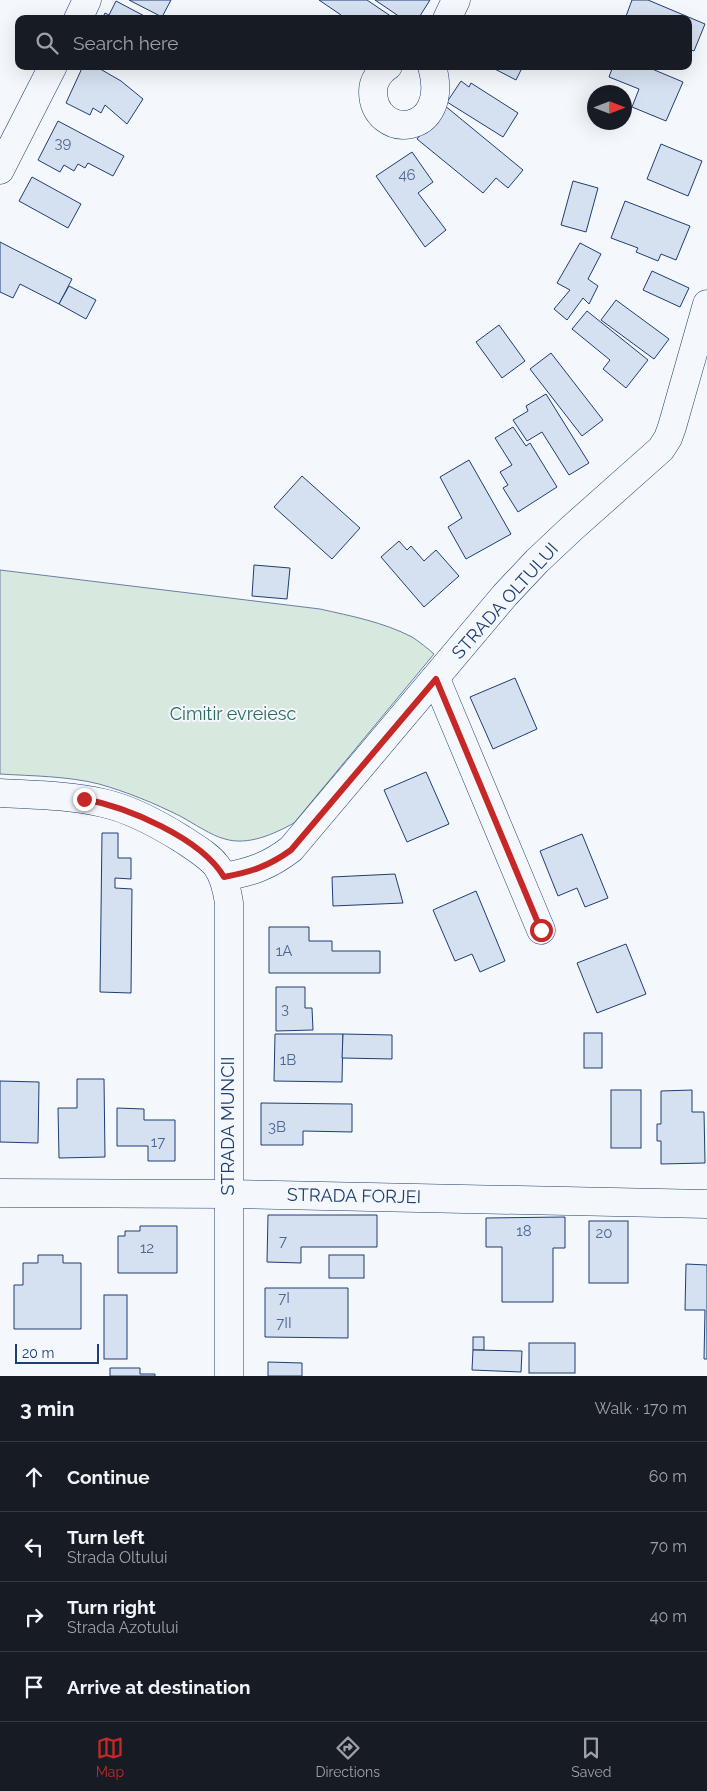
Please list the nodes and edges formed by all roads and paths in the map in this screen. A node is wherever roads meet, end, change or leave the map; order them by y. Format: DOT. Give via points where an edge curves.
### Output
graph roads {
  1 [pos="87,0"];
  2 [pos="456,0"];
  3 [pos="80,15"];
  4 [pos="449,15"];
  5 [pos="51,70"];
  6 [pos="382,70"];
  7 [pos="433,70"];
  8 [pos="0,170"];
  9 [pos="707,304"];
  10 [pos="436,679"];
  11 [pos="0,793"];
  12 [pos="224,877"];
  13 [pos="541,930"];
  14 [pos="0,1193"];
  15 [pos="228,1194"];
  16 [pos="707,1204"];
  17 [pos="228,1376"];
  1 -- 3 [label="street"];
  2 -- 4 [label="street"];
  5 -- 8 [label="street"];
  6 -- 7 [label="street" via="373,87 376,108 390,122 400,125 420,120 434,104"];
  9 -- 10 [label="street, STRADA OLTULUI" via="672,427 662,448 537,561"];
  10 -- 12 [label="street, STRADA OLTULUI" via="291,850 261,868"];
  10 -- 13 [label="street"];
  11 -- 12 [label="street" via="84,799 122,809 164,828 207,856"];
  12 -- 15 [label="street, STRADA MUNCII" via="229,903"];
  14 -- 15 [label="street, STRADA FORJEI"];
  15 -- 16 [label="street, STRADA FORJEI"];
  15 -- 17 [label="street, STRADA MUNCII"];
}
